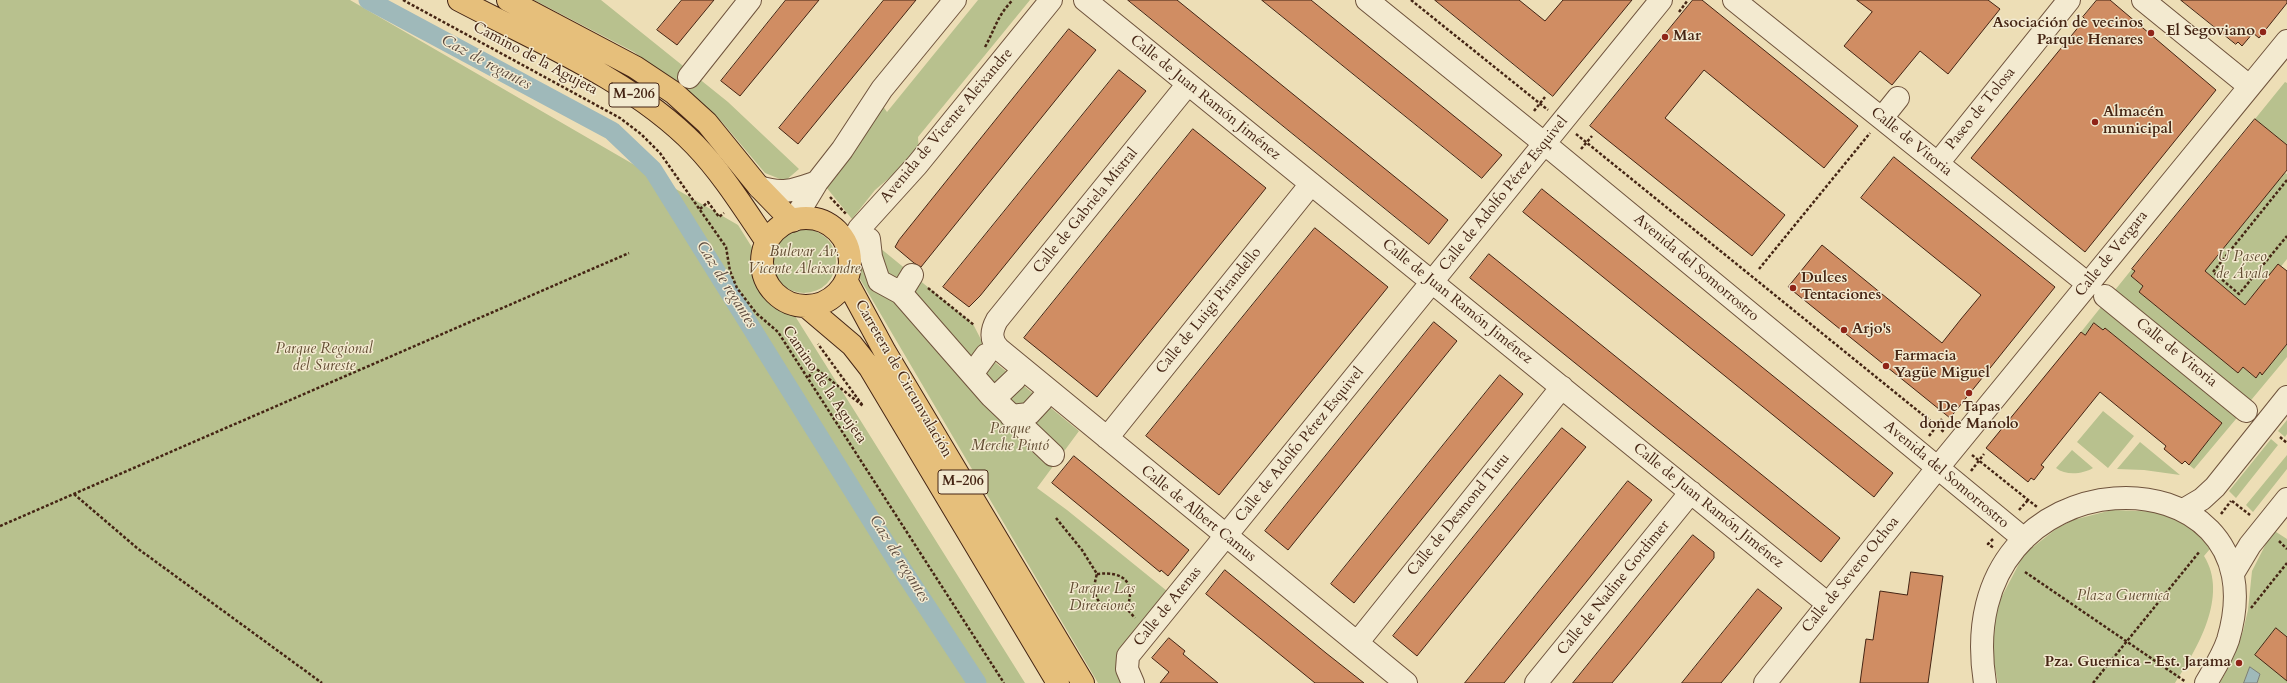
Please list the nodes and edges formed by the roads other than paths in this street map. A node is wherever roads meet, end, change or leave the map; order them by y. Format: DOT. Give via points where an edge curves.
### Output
graph roads {
  1 [pos="459,0"];
  2 [pos="508,0"];
  3 [pos="750,0"];
  4 [pos="955,0"];
  5 [pos="1051,0"];
  6 [pos="1085,0"];
  7 [pos="1367,0"];
  8 [pos="1661,0"];
  9 [pos="1734,0"];
  10 [pos="2069,0"];
  11 [pos="2143,0"];
  12 [pos="2287,41"];
  13 [pos="688,77"];
  14 [pos="1188,84"];
  15 [pos="2249,86"];
  16 [pos="1898,98"];
  17 [pos="1876,125"];
  18 [pos="1545,144"];
  19 [pos="1938,163"];
  20 [pos="817,182"];
  21 [pos="1311,184"];
  22 [pos="759,187"];
  23 [pos="793,221"];
  24 [pos="857,224"];
  25 [pos="767,242"];
  26 [pos="849,254"];
  27 [pos="846,280"];
  28 [pos="1432,282"];
  29 [pos="2096,290"];
  30 [pos="806,306"];
  31 [pos="990,348"];
  32 [pos="972,374"];
  33 [pos="1015,379"];
  34 [pos="1562,388"];
  35 [pos="2287,397"];
  36 [pos="994,399"];
  37 [pos="1042,400"];
  38 [pos="2246,411"];
  39 [pos="1011,416"];
  40 [pos="1106,438"];
  41 [pos="1052,455"];
  42 [pos="1938,468"];
  43 [pos="1691,492"];
  44 [pos="2287,500"];
  45 [pos="2185,509"];
  46 [pos="1226,537"];
  47 [pos="2024,539"];
  48 [pos="2235,570"];
  49 [pos="1828,604"];
  50 [pos="1357,643"];
  51 [pos="1058,683"];
  52 [pos="1084,683"];
  53 [pos="1133,683"];
  54 [pos="1406,683"];
  55 [pos="1536,683"];
  56 [pos="1765,683"];
  57 [pos="1985,683"];
  58 [pos="2206,683"];
  1 -- 25 [label="main road, M-206" via="618,84 656,110 696,145"];
  2 -- 22 [label="main road, M-206" via="635,67 674,93 707,123"];
  3 -- 13 [label="street"];
  4 -- 20 [label="street" via="882,89 842,150"];
  5 -- 24 [label="street, Avenida de Vicente Aleixandre" via="917,165"];
  6 -- 14 [label="street, Calle de Juan Ramón Jiménez"];
  7 -- 18 [label="street, Avenida del Somorrostro"];
  8 -- 18 [label="street, Calle de Adolfo Pérez Esquivel"];
  9 -- 17 [label="street, Calle de Vitoria"];
  10 -- 19 [label="street, Paseo de Tolosa"];
  11 -- 15 [label="street"];
  12 -- 15 [label="street, Calle de Vergara"];
  14 -- 21 [label="street, Calle de Juan Ramón Jiménez"];
  14 -- 31 [label="street, Calle de Gabriela Mistral" via="997,320 991,334"];
  15 -- 29 [label="street, Calle de Vergara"];
  16 -- 17 [label="street"];
  17 -- 19 [label="street, Calle de Vitoria"];
  18 -- 28 [label="street, Calle de Adolfo Pérez Esquivel"];
  18 -- 42 [label="street, Avenida del Somorrostro"];
  19 -- 29 [label="street, Calle de Vitoria"];
  20 -- 22 [label="street" via="791,191 774,192"];
  20 -- 23 [label="street"];
  21 -- 28 [label="street, Calle de Juan Ramón Jiménez"];
  21 -- 40 [label="street, Calle de Luigi Pirandello"];
  22 -- 23 [label="main road, M-206"];
  23 -- 25 [label="main road" via="778,229"];
  23 -- 26 [label="main road" via="812,219 829,225 842,237"];
  24 -- 26 [label="street, Avenida de Vicente Aleixandre"];
  24 -- 32 [label="street" via="879,281 907,284"];
  25 -- 30 [label="main road, M-206" via="763,254 763,267 772,290 793,304"];
  26 -- 27 [label="main road"];
  27 -- 30 [label="main road" via="834,296 816,305"];
  27 -- 52 [label="main road, Carretera de Circunvalación / M-206" via="885,352"];
  28 -- 34 [label="street, Calle de Juan Ramón Jiménez"];
  28 -- 46 [label="street, Calle de Adolfo Pérez Esquivel"];
  29 -- 38 [label="street, Calle de Vitoria"];
  29 -- 42 [label="street, Calle de Vergara"];
  30 -- 51 [label="main road, Carretera de Circunvalación / M-206" via="852,345 870,368"];
  31 -- 32 [label="street"];
  31 -- 40 [label="street, Calle de Albert Camus" via="999,349"];
  32 -- 36 [label="street"];
  33 -- 36 [label="street"];
  34 -- 43 [label="street, Calle de Juan Ramón Jiménez"];
  34 -- 50 [label="street, Calle de Desmond Tutu"];
  35 -- 45 [label="street" via="2215,487"];
  36 -- 39 [label="street"];
  37 -- 39 [label="street" via="1029,414"];
  39 -- 41 [label="street"];
  40 -- 46 [label="street, Calle de Albert Camus"];
  42 -- 47 [label="street, Avenida del Somorrostro"];
  42 -- 49 [label="street, Calle de Severo Ochoa"];
  43 -- 49 [label="street, Calle de Juan Ramón Jiménez"];
  43 -- 55 [label="street, Calle de Nadine Gordimer"];
  44 -- 48 [label="street" via="2250,545"];
  45 -- 47 [label="street" via="2162,501 2124,496 2088,502 2052,518"];
  45 -- 48 [label="street" via="2204,520 2224,542"];
  46 -- 50 [label="street, Calle de Albert Camus"];
  46 -- 53 [label="street, Calle de Atenas" via="1128,656 1127,669"];
  47 -- 57 [label="street" via="2008,559 1993,585 1985,608 1981,634 1981,660"];
  48 -- 58 [label="street" via="2236,609 2228,641"];
  49 -- 56 [label="street, Calle de Severo Ochoa"];
  50 -- 54 [label="street, Calle de Albert Camus"];
}
